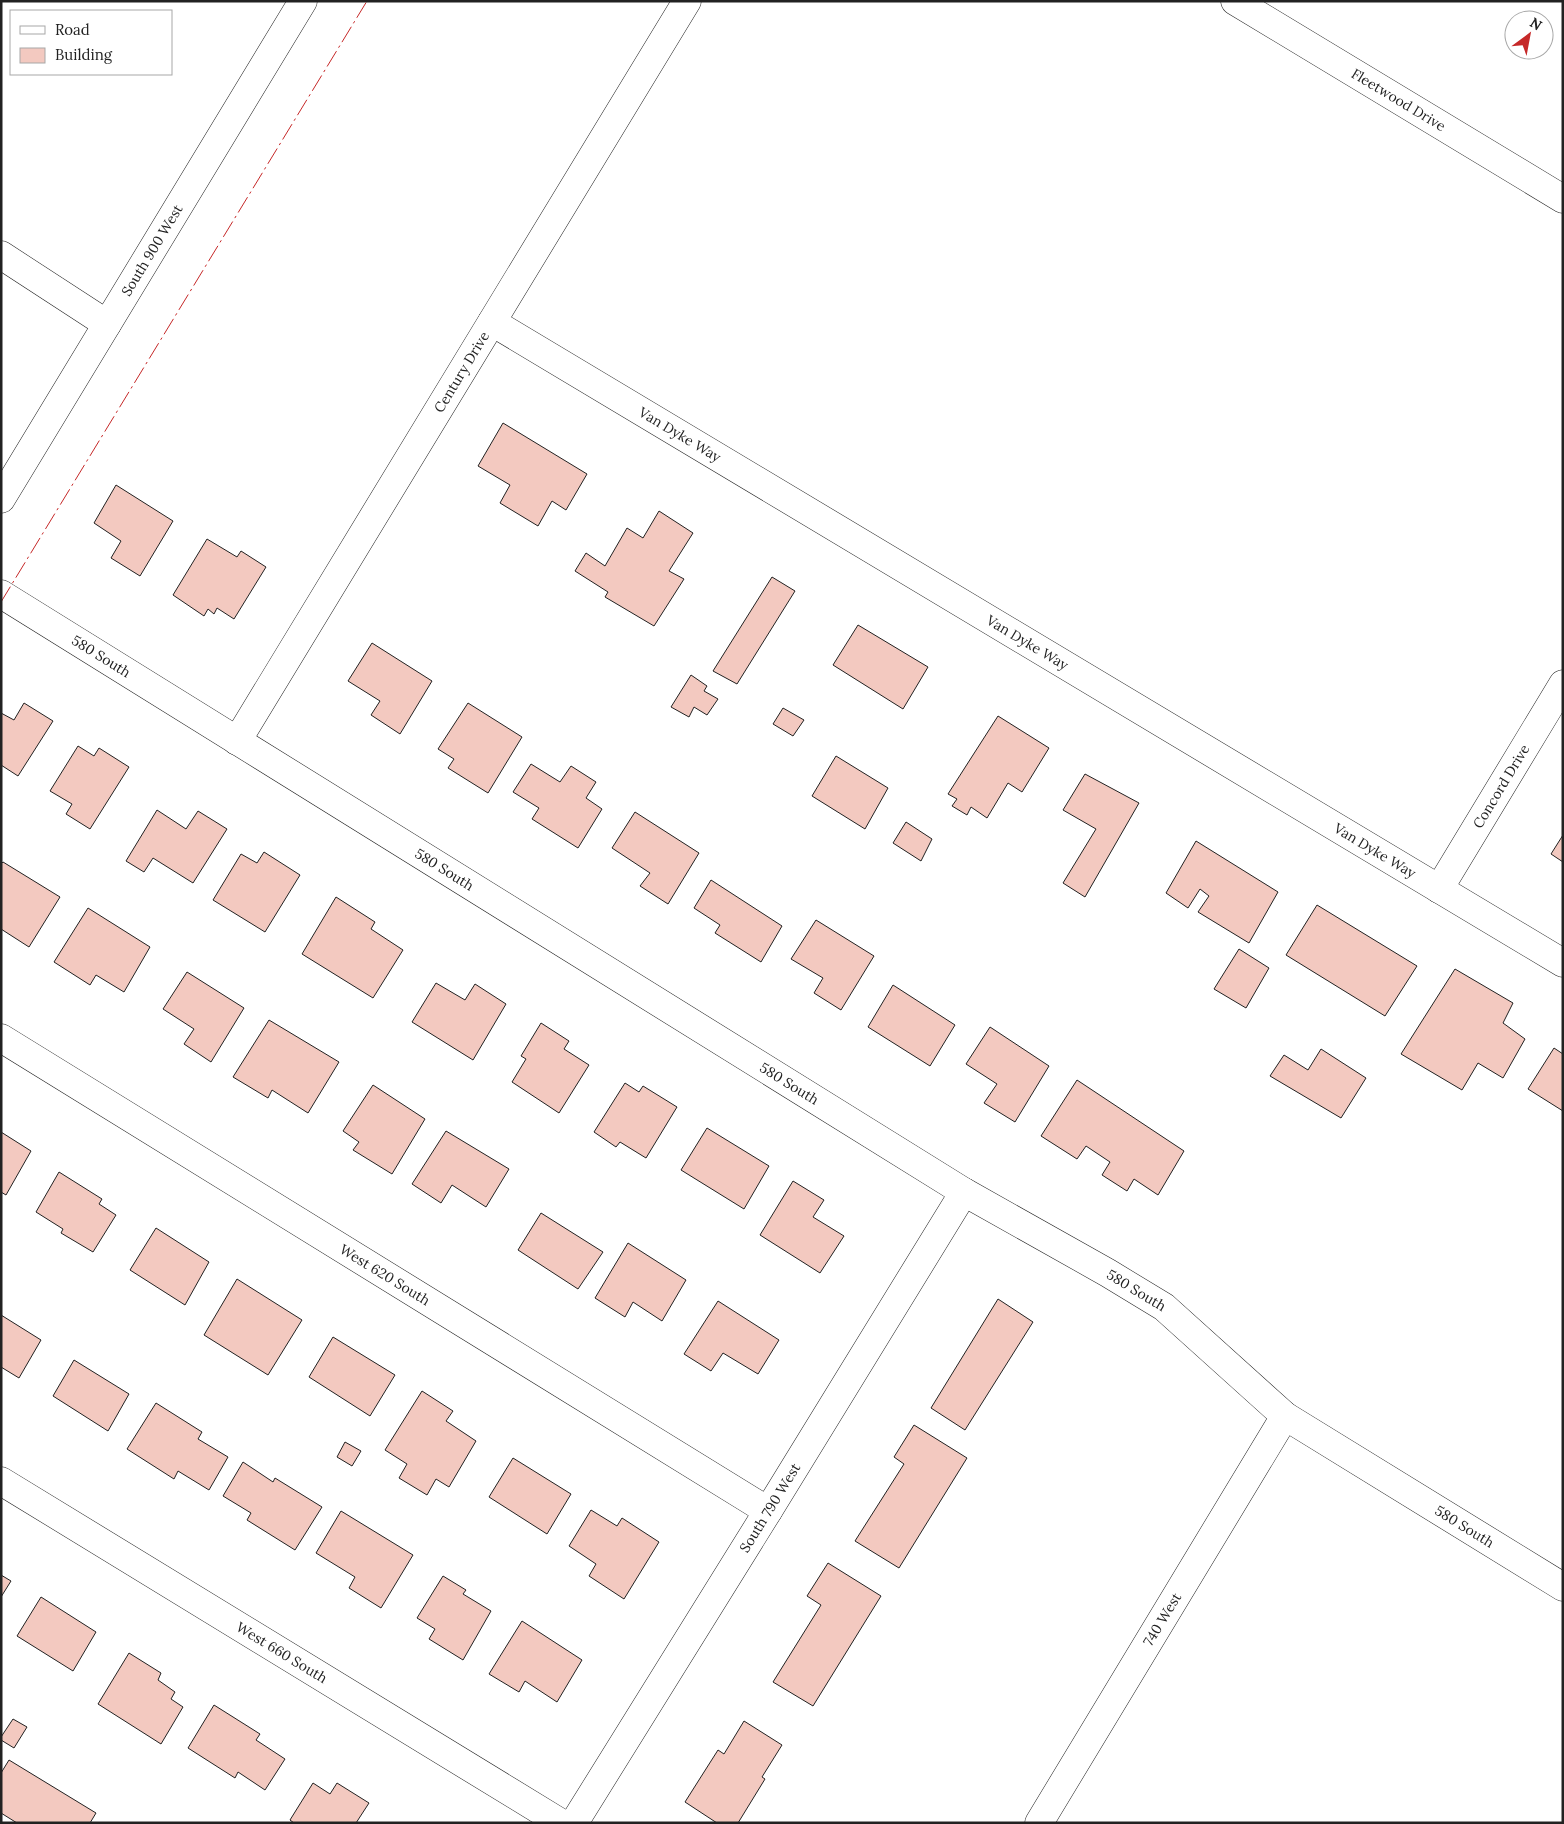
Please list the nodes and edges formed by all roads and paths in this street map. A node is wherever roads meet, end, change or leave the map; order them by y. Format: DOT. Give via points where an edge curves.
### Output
graph roads {
  1 [pos="303,1"];
  2 [pos="687,1"];
  3 [pos="1235,1"];
  4 [pos="1563,199"];
  5 [pos="1,255"];
  6 [pos="492,322"];
  7 [pos="107,324"];
  8 [pos="1,499"];
  9 [pos="1,594"];
  10 [pos="1563,684"];
  11 [pos="237,741"];
  12 [pos="1439,889"];
  13 [pos="1563,963"];
  14 [pos="1,1038"];
  15 [pos="964,1192"];
  16 [pos="1285,1416"];
  17 [pos="1,1481"];
  18 [pos="768,1511"];
  19 [pos="1563,1587"];
  20 [pos="561,1823"];
  21 [pos="574,1823"];
  22 [pos="1040,1823"];
  1 -- 7 [label="street, South 900 West"];
  2 -- 6 [label="street, Century Drive"];
  3 -- 4 [label="street, Fleetwood Drive"];
  5 -- 7 [label="street"];
  6 -- 11 [label="street, Century Drive"];
  6 -- 12 [label="street, Van Dyke Way"];
  7 -- 8 [label="street, South 900 West"];
  9 -- 11 [label="street, 580 South"];
  10 -- 12 [label="street, Concord Drive"];
  11 -- 15 [label="street, 580 South"];
  12 -- 13 [label="street, Van Dyke Way"];
  14 -- 18 [label="street, West 620 South"];
  15 -- 16 [label="street, 580 South" via="1164,1308"];
  15 -- 18 [label="street, South 790 West"];
  16 -- 19 [label="street, 580 South"];
  16 -- 22 [label="street, 740 West"];
  17 -- 20 [label="street, West 660 South"];
  18 -- 21 [label="street, South 790 West"];
}
